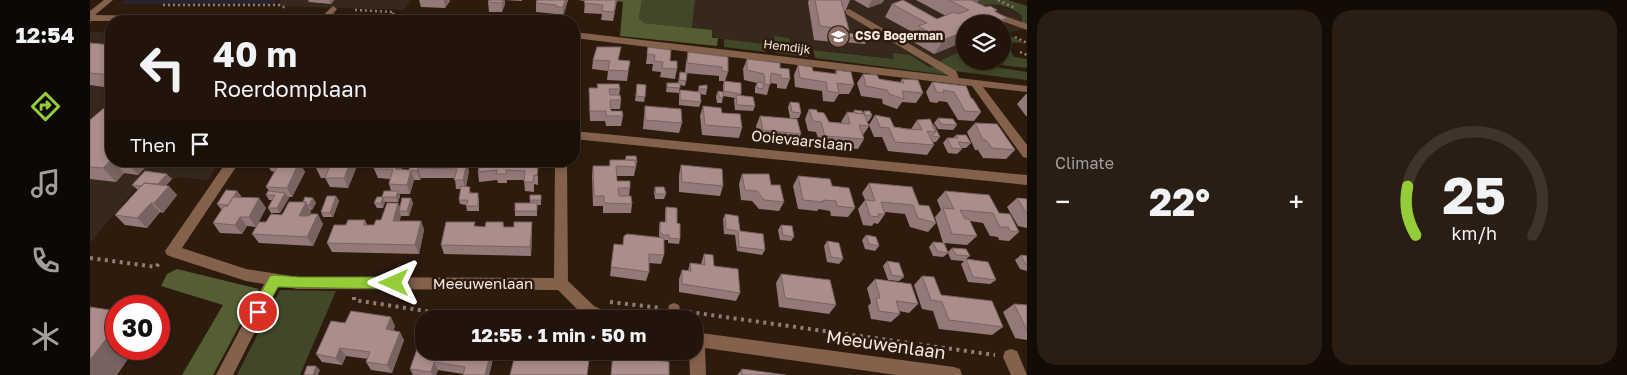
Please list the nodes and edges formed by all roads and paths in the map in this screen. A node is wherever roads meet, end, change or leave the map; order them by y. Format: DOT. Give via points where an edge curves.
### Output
graph roads {
  1 [pos="109,0"];
  2 [pos="333,9"];
  3 [pos="981,10"];
  4 [pos="849,12"];
  5 [pos="328,15"];
  6 [pos="90,16"];
  7 [pos="105,16"];
  8 [pos="1027,27"];
  9 [pos="580,37"];
  10 [pos="1020,52"];
  11 [pos="1027,55"];
  12 [pos="956,81"];
  13 [pos="975,83"];
  14 [pos="1027,89"];
  15 [pos="580,136"];
  16 [pos="1027,154"];
  17 [pos="230,167"];
  18 [pos="561,167"];
  19 [pos="1027,180"];
  20 [pos="172,251"];
  21 [pos="90,258"];
  22 [pos="274,280"];
  23 [pos="357,283"];
  24 [pos="561,284"];
  25 [pos="574,297"];
  26 [pos="419,310"];
  27 [pos="583,310"];
  28 [pos="650,310"];
  29 [pos="703,318"];
  30 [pos="703,340"];
  31 [pos="1011,357"];
  32 [pos="697,360"];
  33 [pos="224,375"];
  34 [pos="698,375"];
  35 [pos="954,375"];
  36 [pos="1020,375"];
  1 -- 6 [label="street"];
  2 -- 5 [label="street"];
  3 -- 8 [label="street"];
  4 -- 12 [label="street" via="952,73"];
  6 -- 7 [label="street"];
  9 -- 12 [label="street, Hemdijk"];
  10 -- 11 [label="path"];
  12 -- 13 [label="street, Hemdijk"];
  13 -- 14 [label="street, Hemdijk"];
  13 -- 16 [label="street"];
  15 -- 19 [label="street, Ooievaarslaan"];
  17 -- 20 [label="street"];
  18 -- 24 [label="street"];
  20 -- 21 [label="path" via="156,267"];
  20 -- 22 [label="street, Meeuwenlaan"];
  22 -- 23 [label="street, Meeuwenlaan"];
  22 -- 33 [label="street"];
  23 -- 24 [label="street, Meeuwenlaan"];
  23 -- 26 [label="path" via="354,300"];
  24 -- 25 [label="street"];
  25 -- 27 [label="street"];
  25 -- 28 [label="path"];
  29 -- 31 [label="path"];
  30 -- 35 [label="street, Meeuwenlaan"];
  31 -- 36 [label="street"];
  32 -- 34 [label="street"];
}
